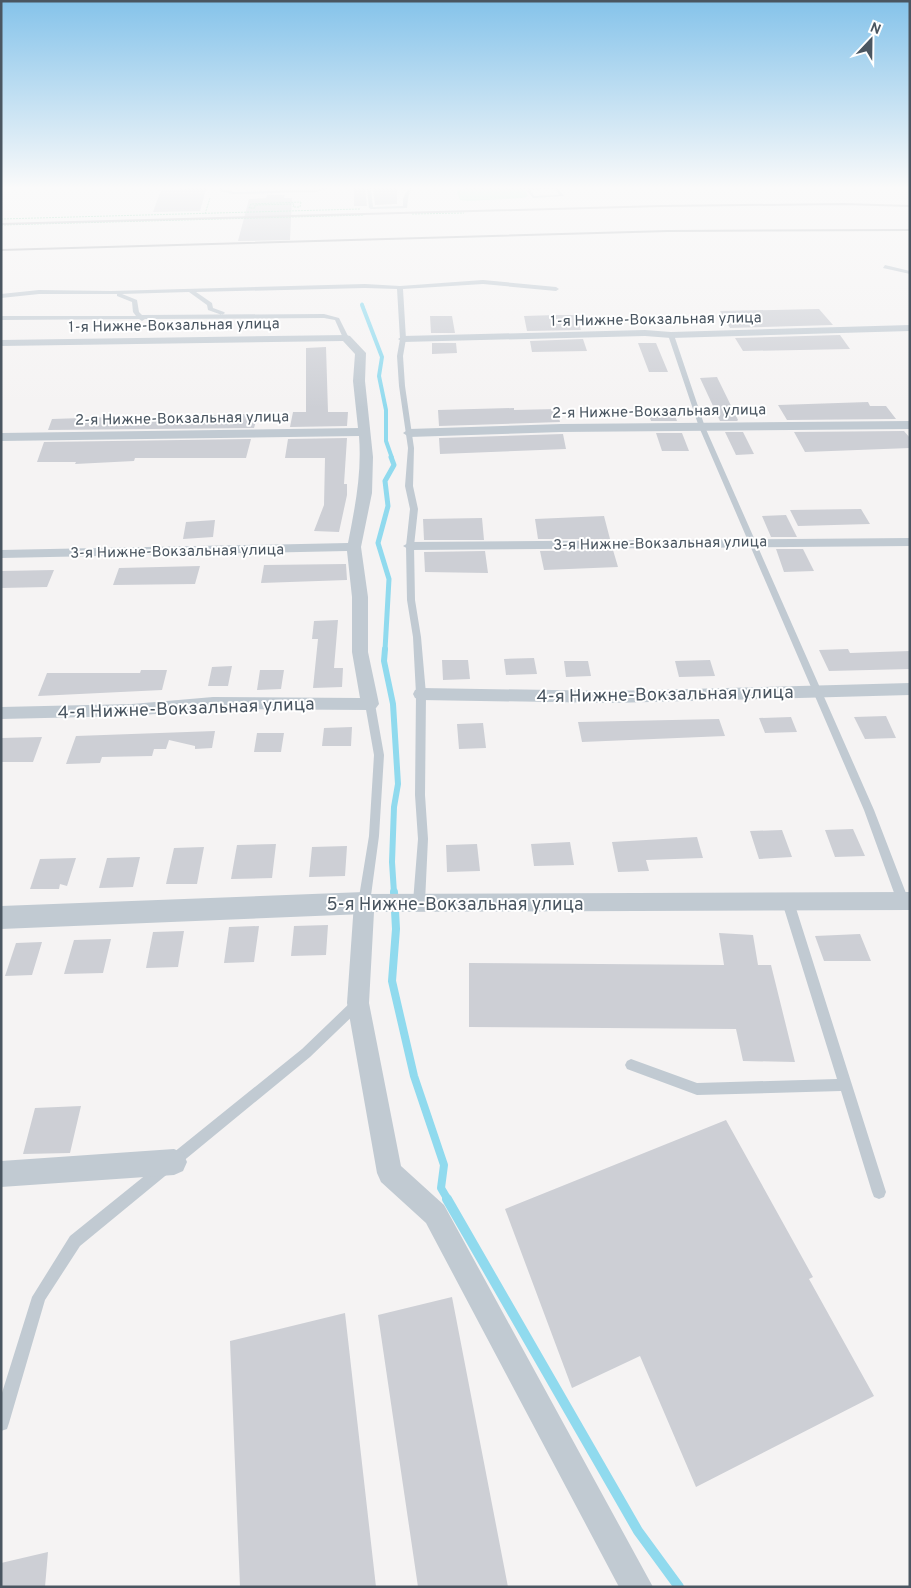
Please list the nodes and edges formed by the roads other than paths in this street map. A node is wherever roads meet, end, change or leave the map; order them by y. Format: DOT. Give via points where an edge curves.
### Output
graph roads {
  1 [pos="885,268"];
  2 [pos="910,273"];
  3 [pos="400,288"];
  4 [pos="188,289"];
  5 [pos="556,289"];
  6 [pos="111,293"];
  7 [pos="1,296"];
  8 [pos="240,316"];
  9 [pos="1,318"];
  10 [pos="142,319"];
  11 [pos="910,328"];
  12 [pos="671,335"];
  13 [pos="346,338"];
  14 [pos="403,339"];
  15 [pos="1,343"];
  16 [pos="910,426"];
  17 [pos="702,427"];
  18 [pos="364,432"];
  19 [pos="409,433"];
  20 [pos="1,437"];
  21 [pos="752,542"];
  22 [pos="910,542"];
  23 [pos="410,546"];
  24 [pos="354,547"];
  25 [pos="1,554"];
  26 [pos="910,689"];
  27 [pos="816,691"];
  28 [pos="420,694"];
  29 [pos="370,704"];
  30 [pos="1,713"];
  31 [pos="906,901"];
  32 [pos="364,902"];
  33 [pos="419,902"];
  34 [pos="788,902"];
  35 [pos="1,918"];
  36 [pos="358,1003"];
  37 [pos="632,1065"];
  38 [pos="844,1085"];
  39 [pos="174,1162"];
  40 [pos="1,1174"];
  41 [pos="879,1192"];
  42 [pos="1,1423"];
  43 [pos="637,1587"];
  1 -- 2 [label="lane"];
  3 -- 4 [label="lane"];
  3 -- 5 [label="lane" via="483,282"];
  3 -- 14 [label="lane"];
  4 -- 6 [label="lane"];
  4 -- 8 [label="lane" via="210,304 210,310"];
  6 -- 7 [label="lane" via="39,292"];
  6 -- 10 [label="lane" via="135,301 136,312"];
  8 -- 10 [label="lane"];
  8 -- 13 [label="lane" via="324,316 337,319"];
  9 -- 10 [label="lane"];
  11 -- 12 [label="street, 1-я Нижне-Вокзальная улица"];
  12 -- 14 [label="street, 1-я Нижне-Вокзальная улица"];
  12 -- 17 [label="lane"];
  13 -- 15 [label="street, 1-я Нижне-Вокзальная улица"];
  13 -- 18 [label="street" via="361,353 359,381"];
  14 -- 19 [label="lane" via="400,356"];
  16 -- 17 [label="street, 2-я Нижне-Вокзальная улица"];
  17 -- 19 [label="street, 2-я Нижне-Вокзальная улица"];
  17 -- 21 [label="lane"];
  18 -- 20 [label="street, 2-я Нижне-Вокзальная улица"];
  18 -- 24 [label="street" via="367,457 365,493"];
  19 -- 23 [label="lane" via="408,486 414,509"];
  21 -- 22 [label="street, 3-я Нижне-Вокзальная улица"];
  21 -- 23 [label="street, 3-я Нижне-Вокзальная улица"];
  21 -- 27 [label="lane"];
  23 -- 28 [label="lane" via="411,600"];
  24 -- 25 [label="street, 3-я Нижне-Вокзальная улица"];
  24 -- 29 [label="street" via="360,598 360,652"];
  26 -- 27 [label="street, 4-я Нижне-Вокзальная улица"];
  27 -- 28 [label="street, 4-я Нижне-Вокзальная улица" via="612,697"];
  27 -- 31 [label="lane"];
  28 -- 33 [label="lane" via="423,839"];
  29 -- 30 [label="street, 4-я Нижне-Вокзальная улица" via="213,703 132,710"];
  29 -- 32 [label="lane" via="378,755 374,836"];
  31 -- 34 [label="street, 5-я Нижне-Вокзальная улица"];
  32 -- 33 [label="street, 5-я Нижне-Вокзальная улица"];
  32 -- 35 [label="street, 5-я Нижне-Вокзальная улица"];
  32 -- 36 [label="street"];
  33 -- 34 [label="street, 5-я Нижне-Вокзальная улица"];
  34 -- 38 [label="lane"];
  36 -- 39 [label="lane" via="306,1053"];
  36 -- 43 [label="street" via="390,1173 435,1214"];
  37 -- 38 [label="lane" via="697,1089"];
  38 -- 41 [label="lane"];
  39 -- 40 [label="street"];
  39 -- 42 [label="lane" via="75,1242 39,1297"];
}
